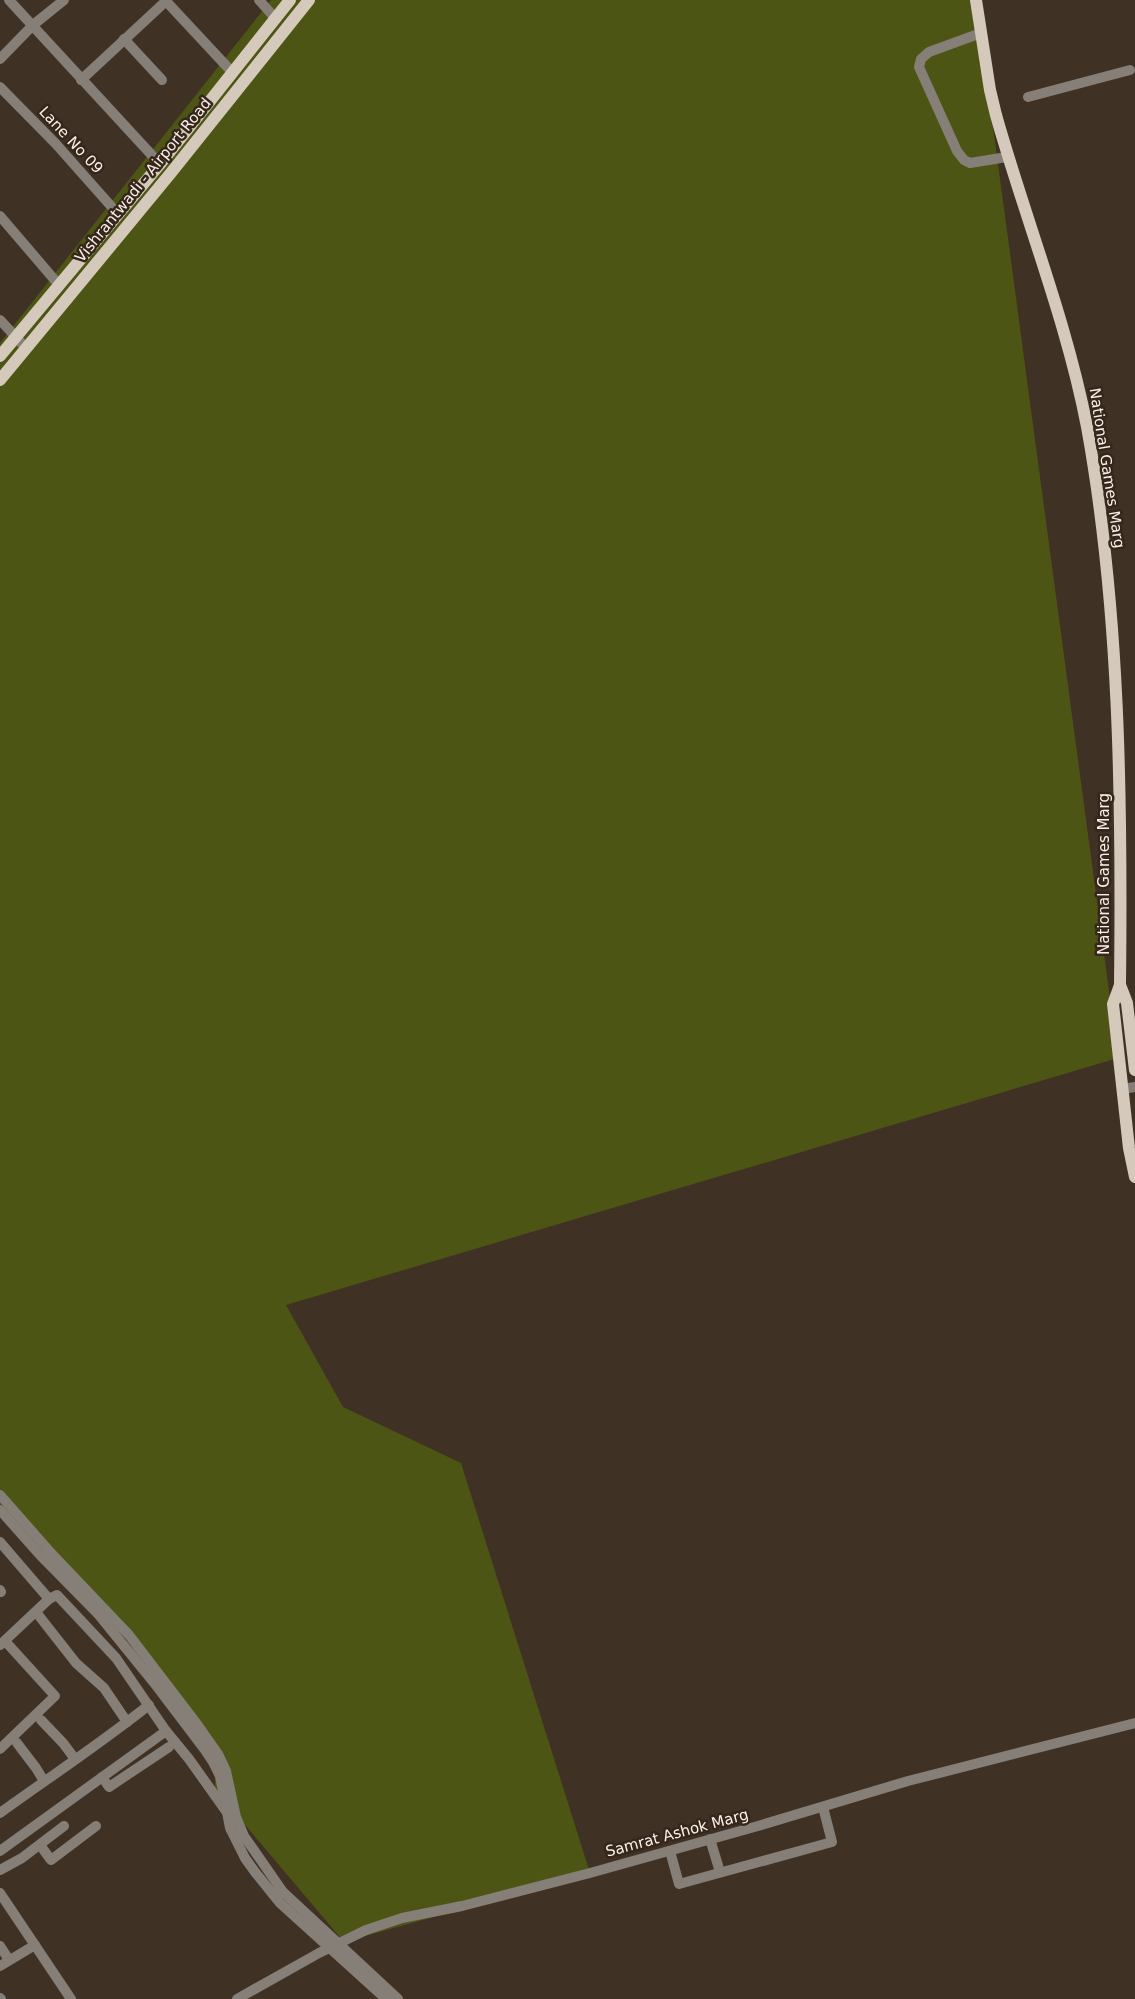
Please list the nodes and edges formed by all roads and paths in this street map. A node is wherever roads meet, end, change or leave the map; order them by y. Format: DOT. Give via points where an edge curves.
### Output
graph roads {
  1 [pos="9,0"];
  2 [pos="64,0"];
  3 [pos="165,0"];
  4 [pos="259,0"];
  5 [pos="290,0"];
  6 [pos="309,0"];
  7 [pos="976,0"];
  8 [pos="275,18"];
  9 [pos="32,25"];
  10 [pos="981,33"];
  11 [pos="124,39"];
  12 [pos="1,55"];
  13 [pos="1130,70"];
  14 [pos="232,72"];
  15 [pos="81,80"];
  16 [pos="162,80"];
  17 [pos="0,87"];
  18 [pos="1028,97"];
  19 [pos="1007,157"];
  20 [pos="160,164"];
  21 [pos="118,214"];
  22 [pos="0,216"];
  23 [pos="59,285"];
  24 [pos="0,320"];
  25 [pos="16,337"];
  26 [pos="26,348"];
  27 [pos="0,356"];
  28 [pos="0,380"];
  29 [pos="1120,985"];
  30 [pos="1135,1070"];
  31 [pos="1135,1087"];
  32 [pos="1122,1089"];
  33 [pos="1134,1172"];
  34 [pos="0,1495"];
  35 [pos="0,1510"];
  36 [pos="0,1542"];
  37 [pos="49,1599"];
  38 [pos="36,1612"];
  39 [pos="2,1643"];
  40 [pos="149,1706"];
  41 [pos="41,1720"];
  42 [pos="127,1722"];
  43 [pos="1135,1723"];
  44 [pos="166,1731"];
  45 [pos="17,1743"];
  46 [pos="169,1747"];
  47 [pos="0,1749"];
  48 [pos="75,1759"];
  49 [pos="102,1777"];
  50 [pos="44,1782"];
  51 [pos="823,1807"];
  52 [pos="1,1811"];
  53 [pos="226,1811"];
  54 [pos="64,1826"];
  55 [pos="96,1826"];
  56 [pos="710,1839"];
  57 [pos="40,1845"];
  58 [pos="0,1851"];
  59 [pos="670,1851"];
  60 [pos="0,1870"];
  61 [pos="720,1872"];
  62 [pos="0,1893"];
  63 [pos="35,1945"];
  64 [pos="0,1946"];
  65 [pos="335,1946"];
  66 [pos="5,1963"];
  67 [pos="68,1997"];
  68 [pos="238,1999"];
  69 [pos="386,1999"];
  70 [pos="398,1999"];
  1 -- 9 [label="street"];
  2 -- 9 [label="street"];
  3 -- 11 [label="street"];
  3 -- 14 [label="street"];
  4 -- 8 [label="street"];
  5 -- 8 [label="main road, Vishrantwadi - Airport Road"];
  6 -- 26 [label="main road, Vishrantwadi - Airport Road"];
  7 -- 10 [label="main road, National Games Marg"];
  8 -- 14 [label="main road, Vishrantwadi - Airport Road"];
  9 -- 12 [label="street"];
  9 -- 15 [label="street"];
  10 -- 19 [label="main road, National Games Marg" via="990,90"];
  10 -- 19 [label="street" via="929,52 919,66 964,160"];
  11 -- 15 [label="street"];
  11 -- 16 [label="street"];
  13 -- 18 [label="street"];
  14 -- 20 [label="main road, Vishrantwadi - Airport Road"];
  15 -- 20 [label="street"];
  17 -- 21 [label="street, Lane No 09"];
  19 -- 29 [label="main road, National Games Marg" via="1072,362 1096,486 1107,580 1120,763"];
  20 -- 21 [label="main road, Vishrantwadi - Airport Road"];
  21 -- 23 [label="main road, Vishrantwadi - Airport Road"];
  22 -- 23 [label="street"];
  23 -- 25 [label="main road, Vishrantwadi - Airport Road"];
  24 -- 25 [label="street"];
  25 -- 26 [label="street"];
  25 -- 27 [label="main road, Vishrantwadi - Airport Road"];
  26 -- 28 [label="main road, Vishrantwadi - Airport Road"];
  29 -- 30 [label="main road, National Games Marg" via="1127,1003"];
  29 -- 32 [label="main road, National Games Marg" via="1113,1004"];
  31 -- 32 [label="street"];
  32 -- 33 [label="main road, National Games Marg"];
  34 -- 65 [label="street" via="129,1635 156,1670 223,1763 238,1826 261,1863 283,1892"];
  35 -- 53 [label="street" via="99,1615 194,1735 220,1776"];
  36 -- 37 [label="street"];
  37 -- 38 [label="street"];
  37 -- 40 [label="street" via="55,1594 59,1596 116,1658"];
  38 -- 39 [label="street"];
  38 -- 42 [label="street" via="76,1662 104,1688"];
  39 -- 47 [label="street" via="55,1696"];
  40 -- 42 [label="street"];
  40 -- 44 [label="street"];
  41 -- 48 [label="street"];
  42 -- 48 [label="street"];
  43 -- 51 [label="street, Samrat Ashok Marg" via="908,1781"];
  44 -- 49 [label="street"];
  44 -- 53 [label="street"];
  45 -- 50 [label="street"];
  46 -- 49 [label="street" via="109,1787"];
  48 -- 50 [label="street"];
  49 -- 58 [label="street"];
  50 -- 52 [label="street"];
  51 -- 56 [label="street, Samrat Ashok Marg"];
  51 -- 61 [label="street" via="832,1842"];
  53 -- 65 [label="street" via="236,1842 280,1903"];
  54 -- 57 [label="street"];
  55 -- 57 [label="street" via="51,1860"];
  56 -- 59 [label="street, Samrat Ashok Marg"];
  56 -- 61 [label="street"];
  57 -- 60 [label="street"];
  59 -- 61 [label="street" via="679,1884"];
  59 -- 65 [label="street, Samrat Ashok Marg" via="462,1906 402,1918 366,1930"];
  62 -- 63 [label="street"];
  63 -- 66 [label="street"];
  63 -- 67 [label="street"];
  64 -- 66 [label="street"];
  65 -- 68 [label="street, Samrat Ashok Marg"];
  65 -- 69 [label="street"];
  65 -- 70 [label="street"];
}
